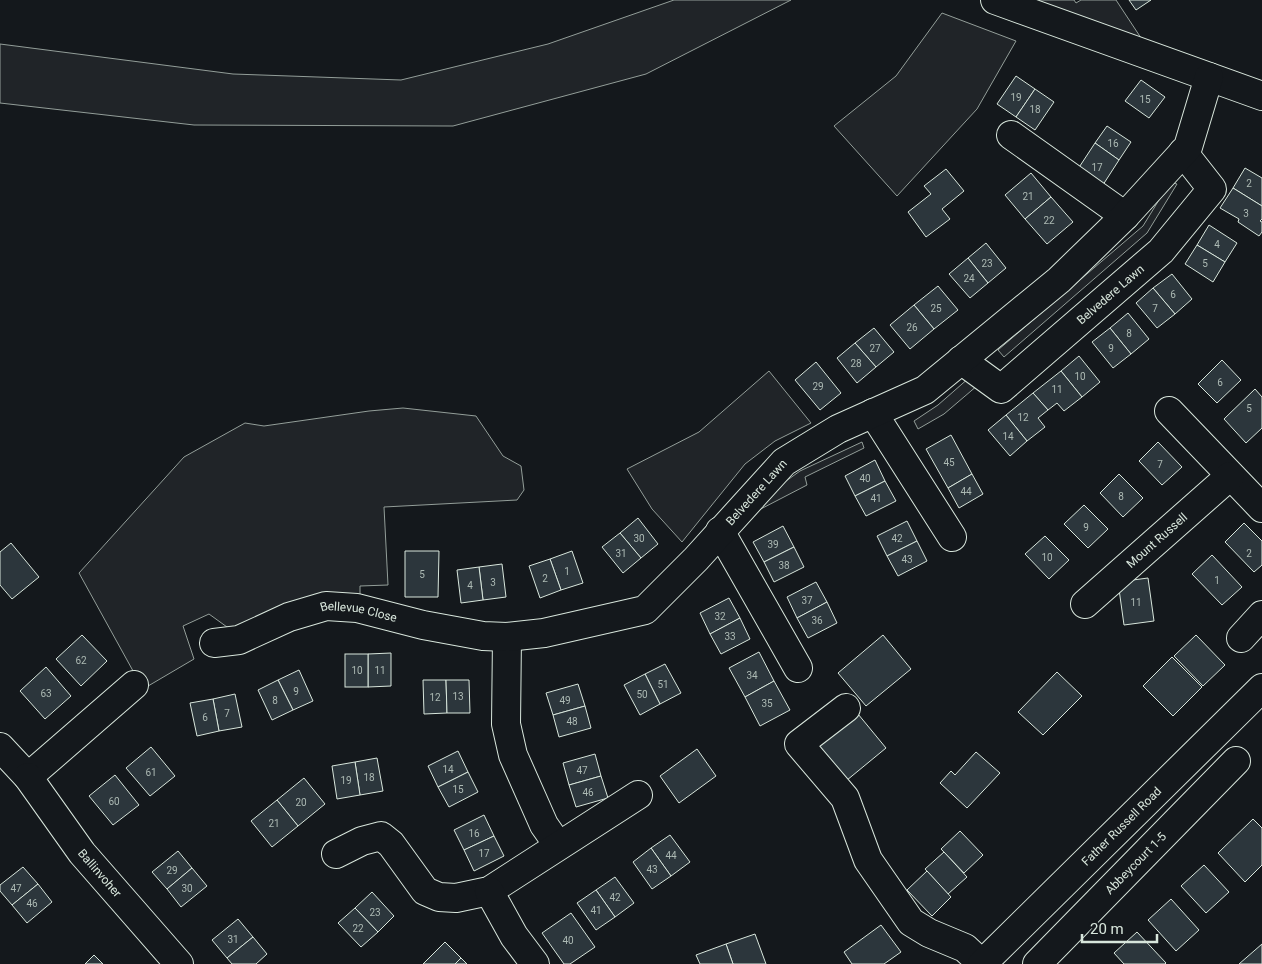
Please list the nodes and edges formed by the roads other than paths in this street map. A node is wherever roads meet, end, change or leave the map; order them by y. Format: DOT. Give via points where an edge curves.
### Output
graph roads {
  1 [pos="996,0"];
  2 [pos="1209,77"];
  3 [pos="1262,96"];
  4 [pos="1012,135"];
  5 [pos="1183,152"];
  6 [pos="1125,216"];
  7 [pos="961,360"];
  8 [pos="1169,411"];
  9 [pos="873,413"];
  10 [pos="1230,476"];
  11 [pos="1262,508"];
  12 [pos="720,531"];
  13 [pos="952,537"];
  14 [pos="1085,604"];
  15 [pos="645,610"];
  16 [pos="1262,615"];
  17 [pos="508,637"];
  18 [pos="1241,638"];
  19 [pos="214,643"];
  20 [pos="798,668"];
  21 [pos="134,685"];
  22 [pos="1262,688"];
  23 [pos="846,708"];
  24 [pos="0,747"];
  25 [pos="1236,762"];
  26 [pos="28,778"];
  27 [pos="638,795"];
  28 [pos="558,845"];
  29 [pos="336,854"];
  30 [pos="489,891"];
  31 [pos="179,964"];
  32 [pos="535,964"];
  33 [pos="982,964"];
  34 [pos="1036,964"];
  1 -- 2 [label="street"];
  2 -- 3 [label="street"];
  2 -- 5 [label="street, Belvedere Lawn" via="1188,147"];
  4 -- 6 [label="street"];
  5 -- 6 [label="street, Belvedere Lawn"];
  5 -- 7 [label="street, Belvedere Lawn" via="1212,188 1161,251 1000,389"];
  6 -- 7 [label="street, Belvedere Lawn" via="1059,280"];
  7 -- 9 [label="street, Belvedere Lawn" via="925,390"];
  8 -- 10 [label="street"];
  9 -- 12 [label="street, Belvedere Lawn" via="838,429 784,462"];
  9 -- 13 [label="street"];
  10 -- 11 [label="street"];
  10 -- 14 [label="street, Mount Russell"];
  12 -- 15 [label="street, Belvedere Lawn"];
  12 -- 20 [label="street, Belvedere Lawn"];
  15 -- 17 [label="street, Bellevue Close" via="544,633"];
  16 -- 18 [label="street"];
  17 -- 19 [label="street, Bellevue Close" via="483,636 423,625 357,608 326,606 289,617 239,640"];
  17 -- 28 [label="street" via="506,724 513,755 544,825"];
  21 -- 26 [label="street"];
  22 -- 33 [label="street, Father Russell Road"];
  23 -- 33 [label="street" via="799,744 845,798 868,860 911,922 965,948"];
  24 -- 26 [label="street, Ballinvoher"];
  25 -- 34 [label="street, Abbeycourt 1-5"];
  26 -- 31 [label="street, Ballinvoher" via="82,853"];
  27 -- 28 [label="street"];
  28 -- 30 [label="street"];
  29 -- 30 [label="street" via="380,836 391,844 425,891 439,897 456,898"];
  30 -- 32 [label="street" via="514,936"];
}
